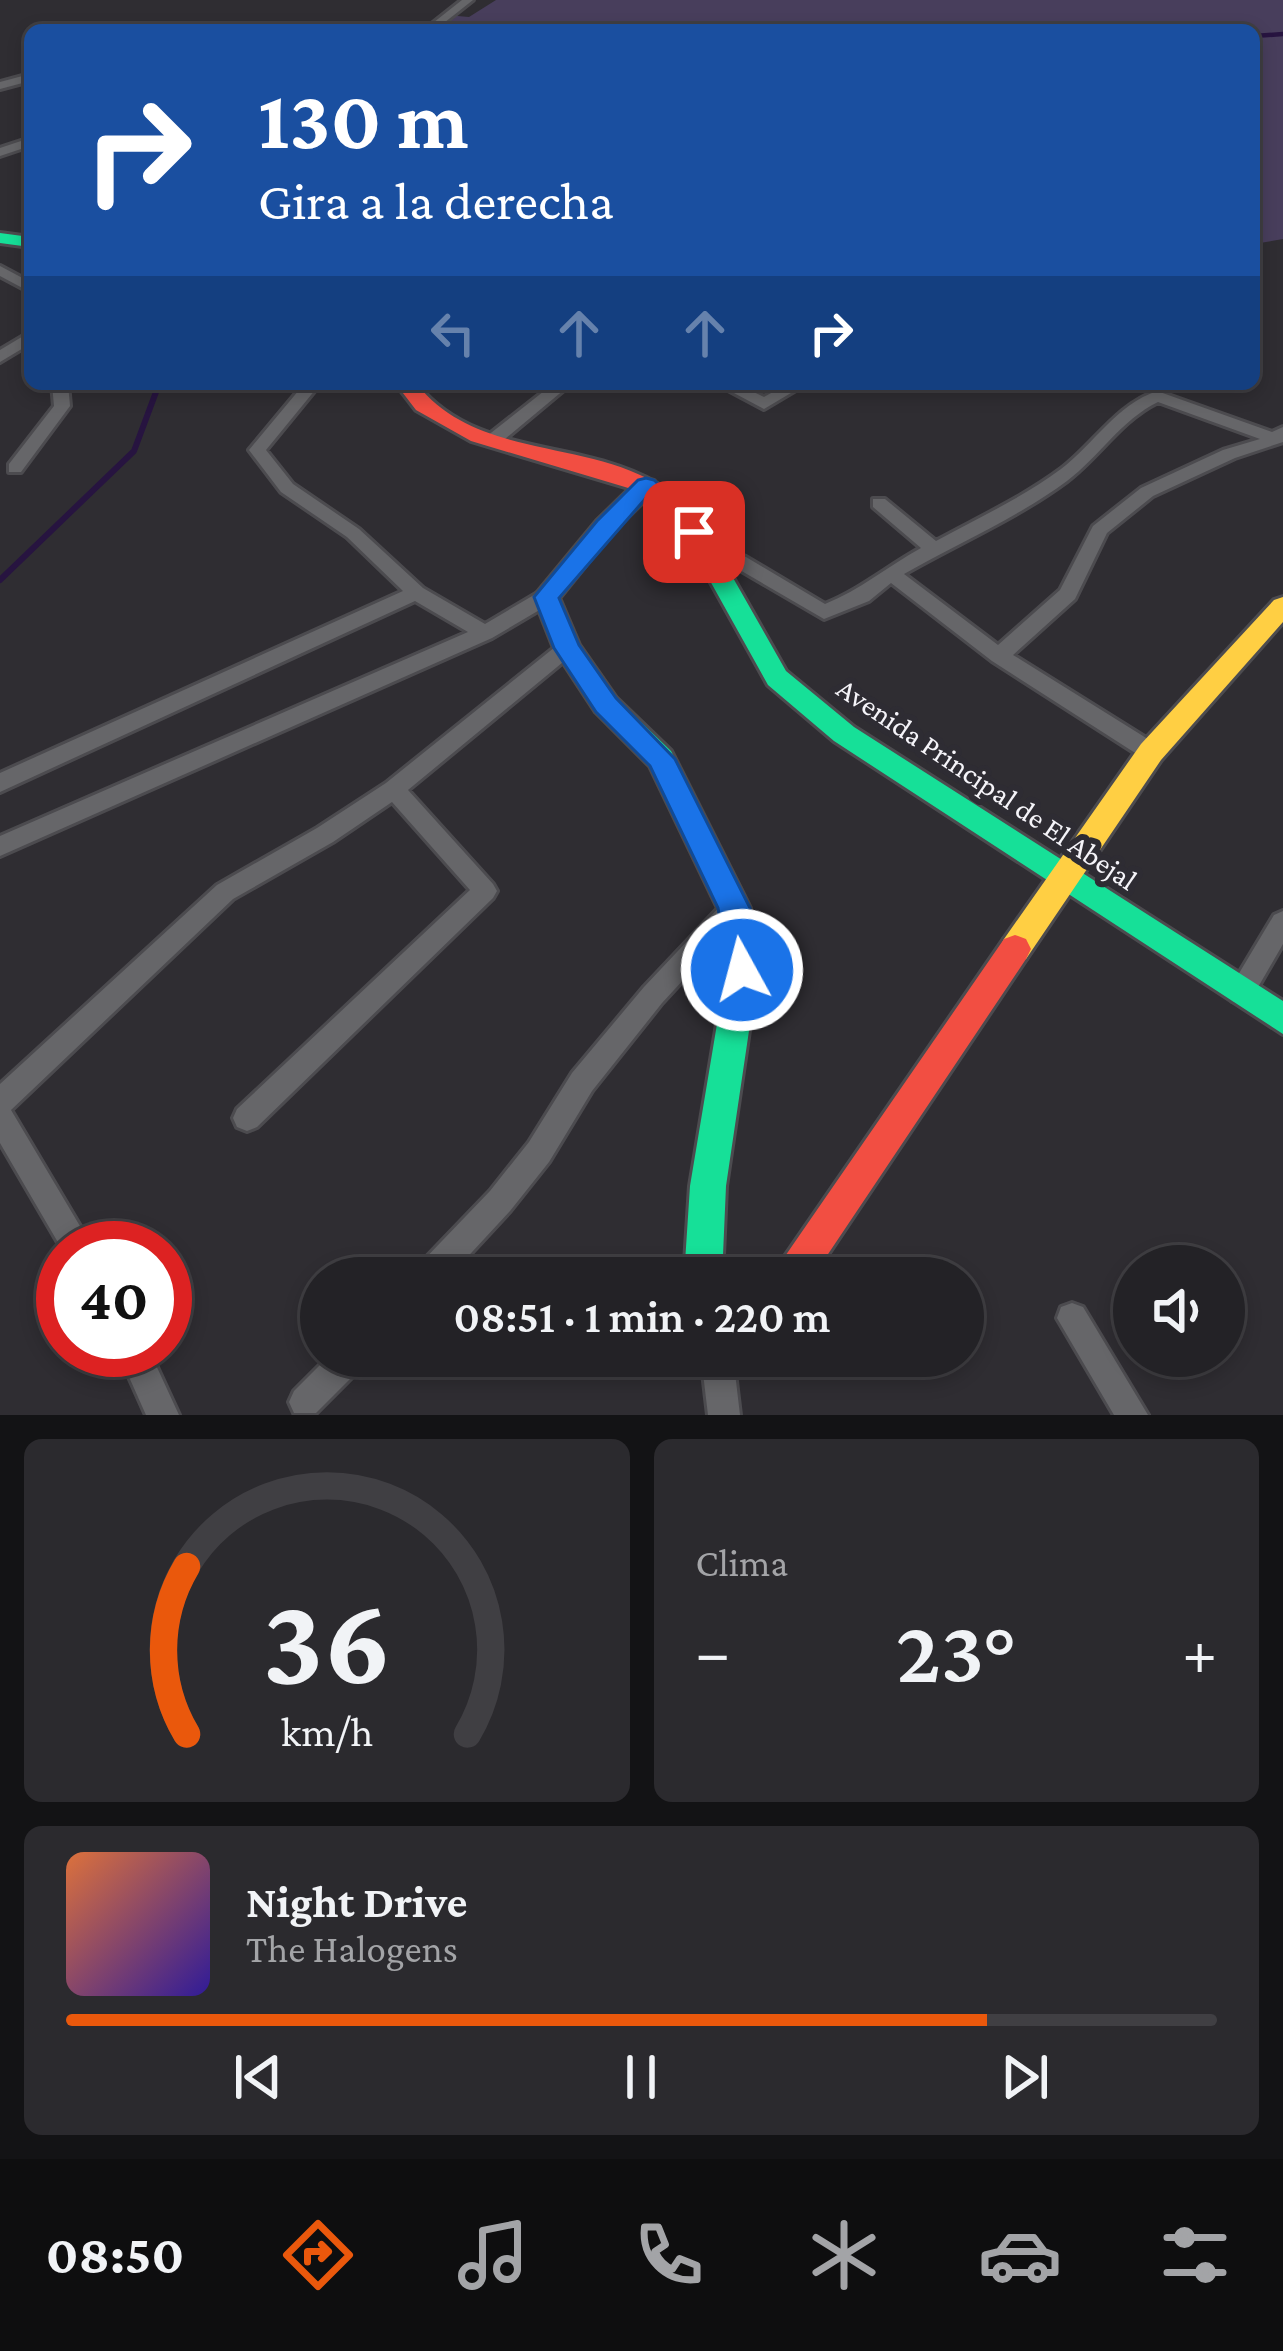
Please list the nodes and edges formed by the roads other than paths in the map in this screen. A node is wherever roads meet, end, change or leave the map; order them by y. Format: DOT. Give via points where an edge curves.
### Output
graph roads {
  1 [pos="468,0"];
  2 [pos="437,24"];
  3 [pos="61,390"];
  4 [pos="307,390"];
  5 [pos="409,390"];
  6 [pos="556,390"];
  7 [pos="737,390"];
  8 [pos="788,390"];
  9 [pos="1280,437"];
  10 [pos="493,440"];
  11 [pos="15,468"];
  12 [pos="646,485"];
  13 [pos="879,503"];
  14 [pos="934,549"];
  15 [pos="702,550"];
  16 [pos="891,573"];
  17 [pos="416,592"];
  18 [pos="546,597"];
  19 [pos="1283,606"];
  20 [pos="485,633"];
  21 [pos="567,648"];
  22 [pos="999,656"];
  23 [pos="1151,752"];
  24 [pos="0,783"];
  25 [pos="394,789"];
  26 [pos="0,846"];
  27 [pos="1066,878"];
  28 [pos="734,908"];
  29 [pos="1283,922"];
  30 [pos="1241,993"];
  31 [pos="1283,1019"];
  32 [pos="0,1102"];
  33 [pos="0,1117"];
  34 [pos="247,1118"];
  35 [pos="62,1221"];
  36 [pos="447,1257"];
  37 [pos="704,1257"];
  38 [pos="804,1257"];
  39 [pos="1072,1318"];
  40 [pos="145,1377"];
  41 [pos="330,1377"];
  42 [pos="725,1377"];
  43 [pos="305,1402"];
  44 [pos="163,1415"];
  45 [pos="724,1415"];
  46 [pos="1132,1415"];
  1 -- 2 [label="street"];
  3 -- 11 [label="street" via="62,406"];
  4 -- 17 [label="street" via="256,450 287,488 353,533"];
  5 -- 10 [label="street, Avenida Principal de El Abejal" via="441,422"];
  6 -- 10 [label="street"];
  7 -- 8 [label="street" via="764,404"];
  9 -- 14 [label="street" via="1157,396 1045,488"];
  9 -- 22 [label="street" via="1148,492 1099,530 1068,594"];
  10 -- 12 [label="street, Avenida Principal de El Abejal"];
  12 -- 15 [label="street, Avenida Principal de El Abejal" via="673,507"];
  12 -- 18 [label="street"];
  13 -- 14 [label="street"];
  14 -- 16 [label="street"];
  15 -- 16 [label="street" via="768,574 824,612"];
  15 -- 27 [label="street, Avenida Principal de El Abejal" via="777,678 844,734"];
  16 -- 22 [label="street"];
  17 -- 20 [label="street"];
  17 -- 24 [label="street"];
  18 -- 20 [label="street"];
  18 -- 21 [label="street"];
  19 -- 23 [label="street"];
  20 -- 26 [label="street"];
  21 -- 25 [label="street"];
  21 -- 28 [label="street" via="606,705 661,759"];
  22 -- 23 [label="street"];
  23 -- 27 [label="street"];
  25 -- 32 [label="street" via="224,892"];
  25 -- 34 [label="street" via="485,891"];
  27 -- 30 [label="street, Avenida Principal de El Abejal"];
  27 -- 38 [label="street"];
  28 -- 36 [label="street" via="639,1012 526,1169"];
  28 -- 37 [label="street" via="742,970"];
  29 -- 30 [label="street"];
  30 -- 31 [label="street, Avenida Principal de El Abejal"];
  33 -- 35 [label="street"];
  39 -- 46 [label="street"];
  40 -- 44 [label="street"];
  41 -- 43 [label="street"];
  42 -- 45 [label="street"];
}
